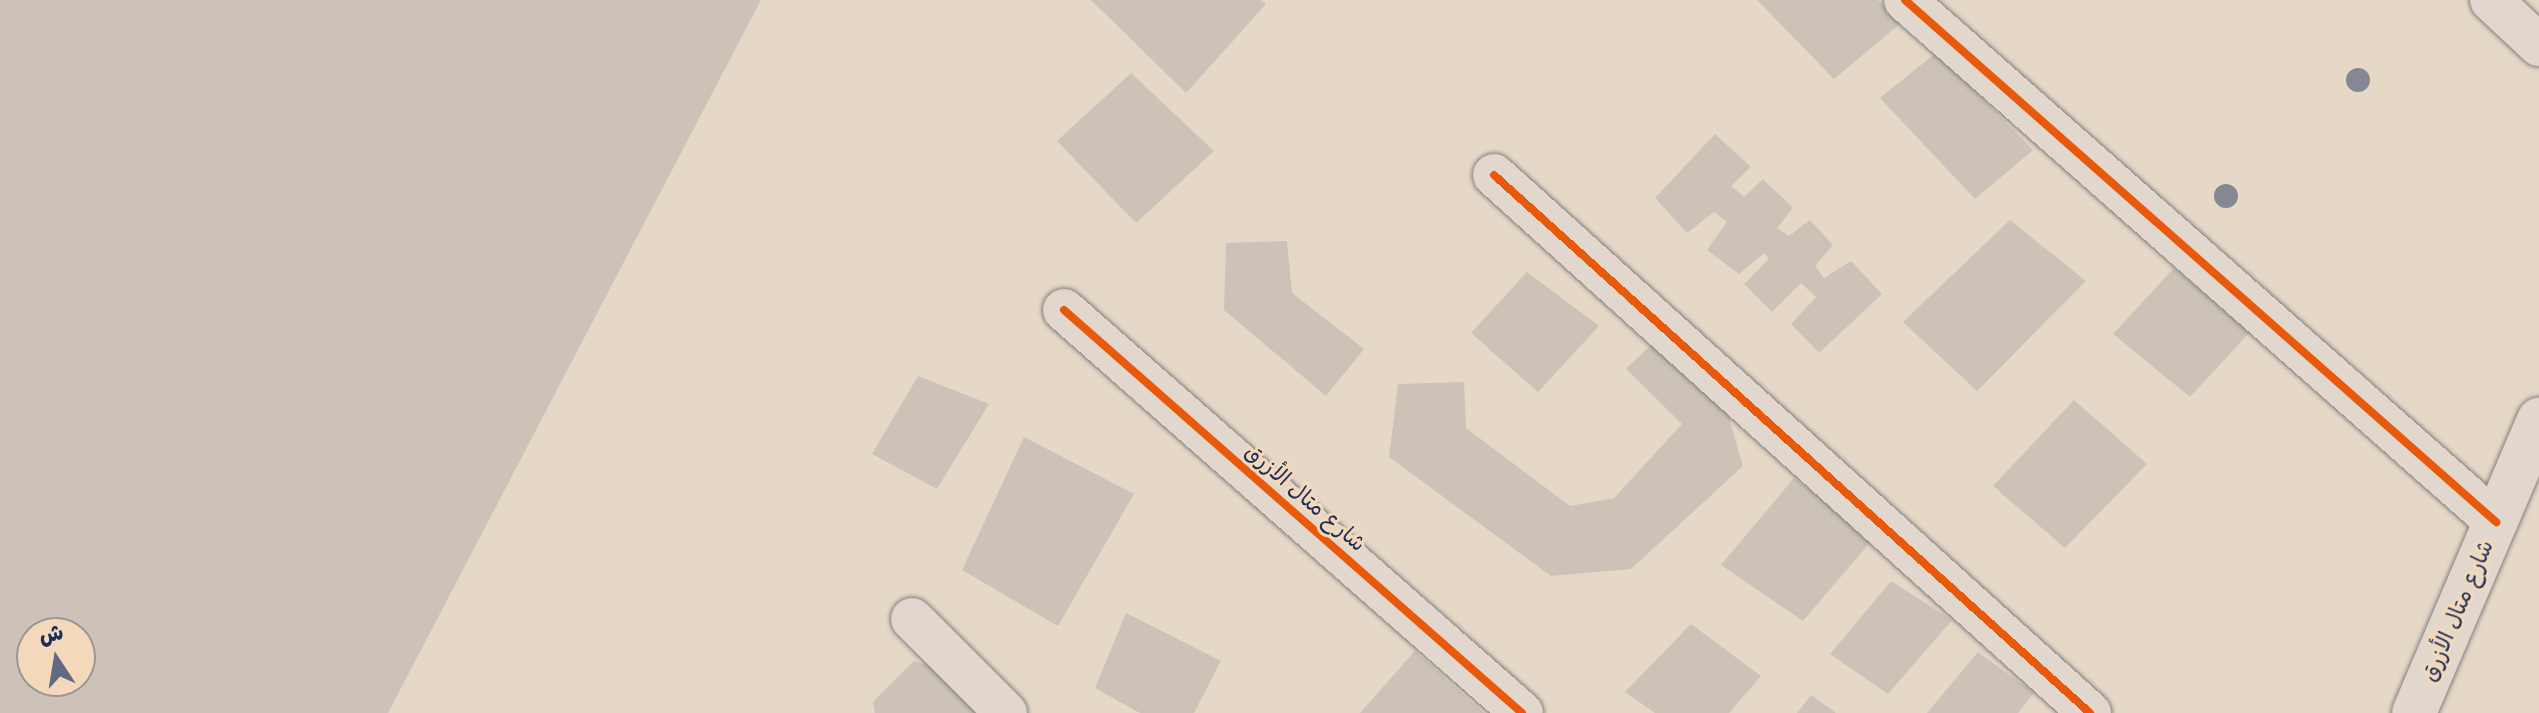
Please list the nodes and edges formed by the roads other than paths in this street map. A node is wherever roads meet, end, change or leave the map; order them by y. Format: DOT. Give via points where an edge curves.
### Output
graph roads {
  1 [pos="1905,0"];
  2 [pos="2491,0"];
  3 [pos="2539,45"];
  4 [pos="1494,175"];
  5 [pos="1064,310"];
  6 [pos="2539,420"];
  7 [pos="2496,522"];
  8 [pos="912,619"];
  9 [pos="1006,713"];
  10 [pos="1522,713"];
  11 [pos="2090,713"];
  12 [pos="2414,713"];
  1 -- 7 [label="street"];
  2 -- 3 [label="street"];
  4 -- 11 [label="street"];
  5 -- 10 [label="street, شارع متال الأزرق"];
  6 -- 7 [label="street, شارع متال الأزرق"];
  7 -- 12 [label="street, شارع متال الأزرق"];
  8 -- 9 [label="street"];
}
